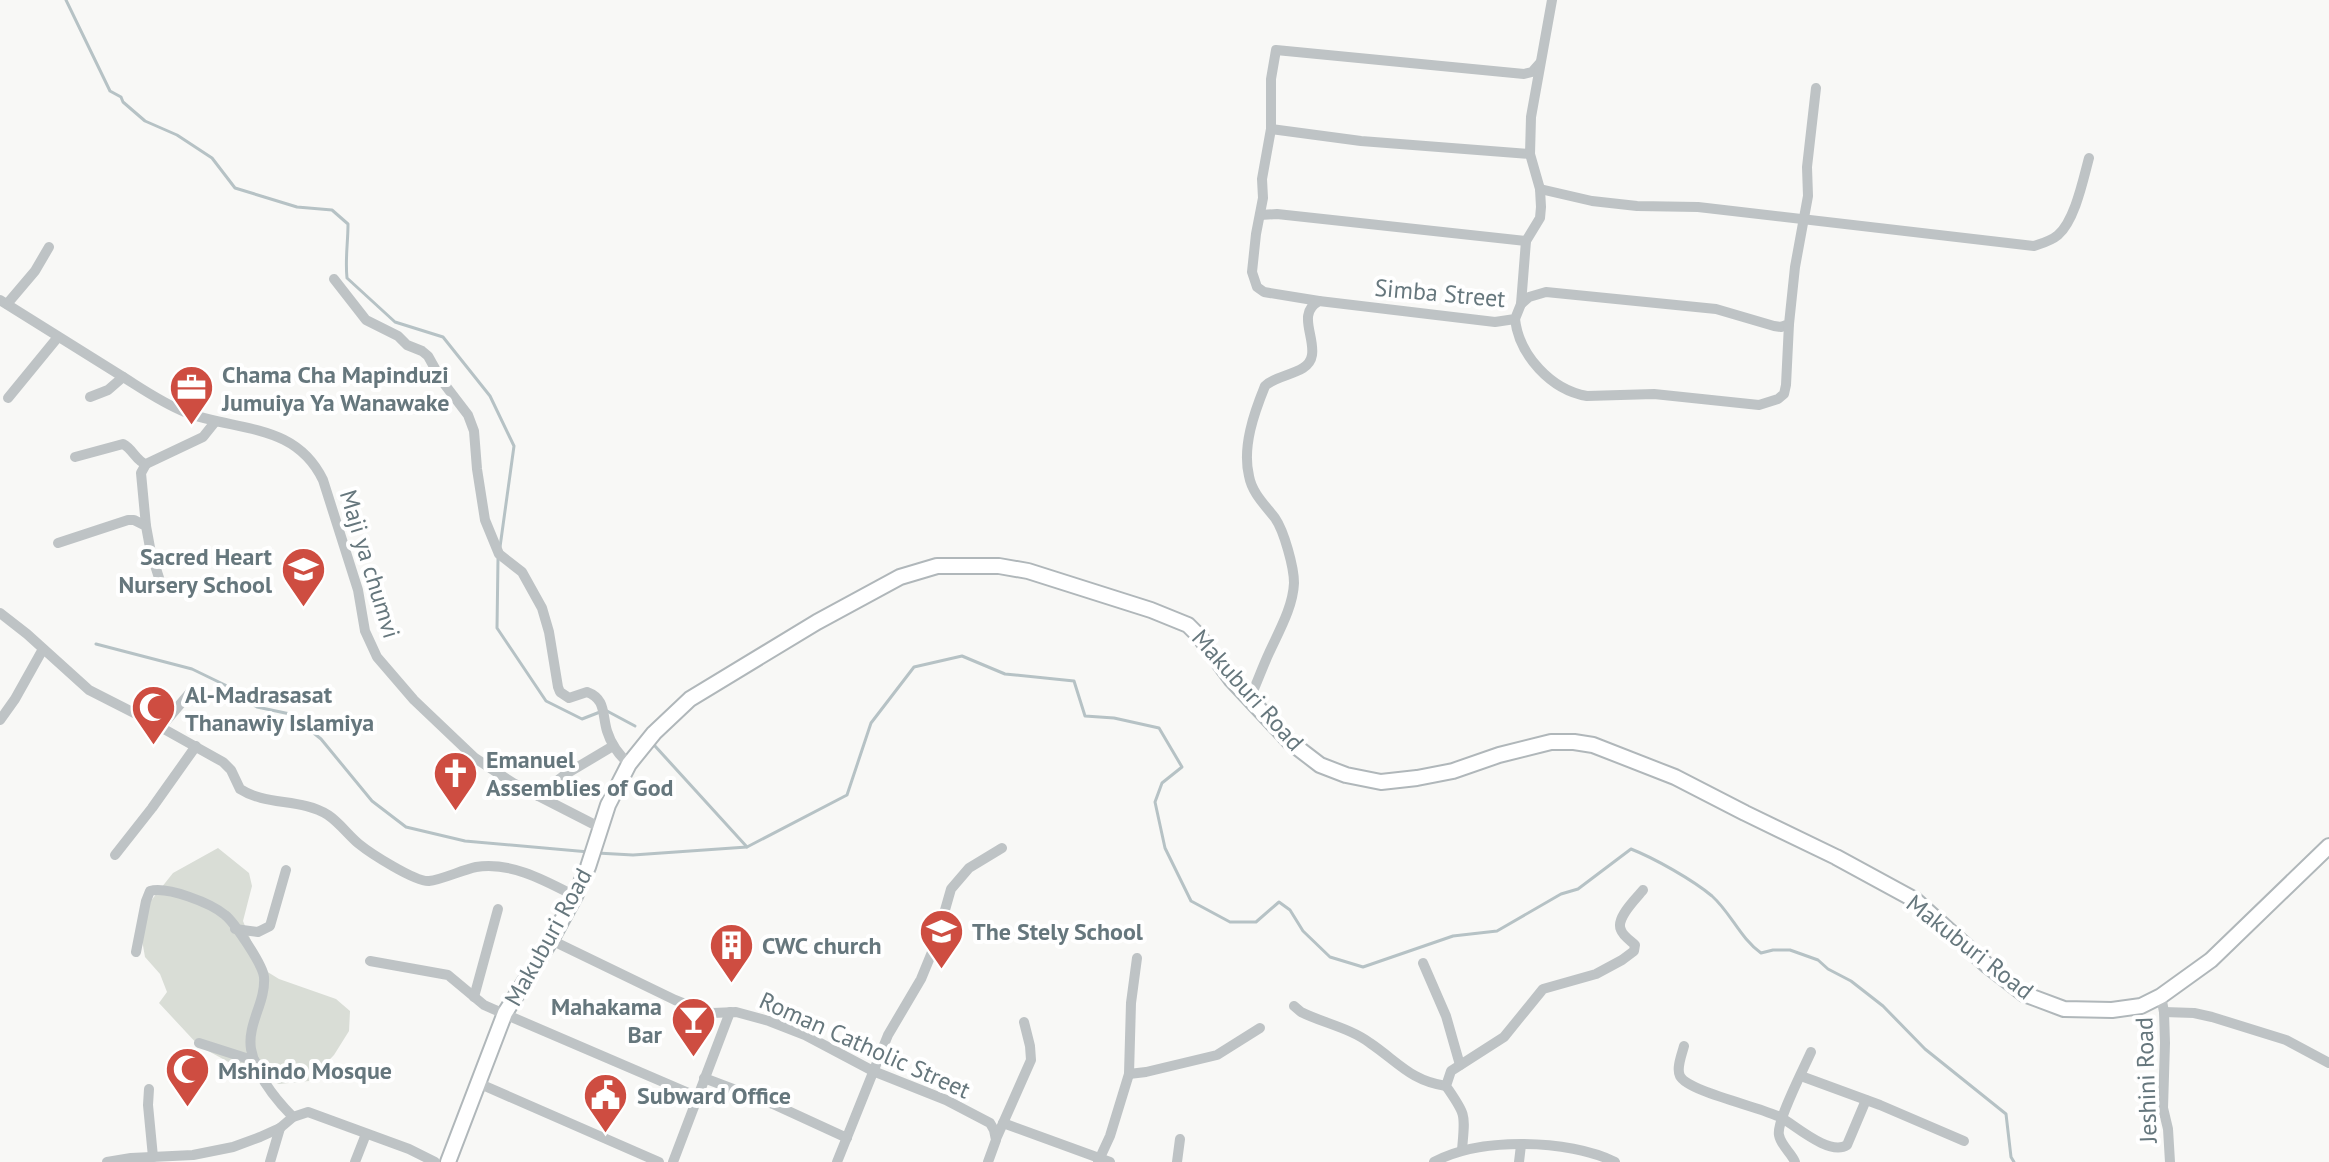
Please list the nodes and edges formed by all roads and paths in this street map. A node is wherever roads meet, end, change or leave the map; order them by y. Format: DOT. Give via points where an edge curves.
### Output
graph roads {
  1 [pos="1552,0"];
  2 [pos="1541,61"];
  3 [pos="1816,88"];
  4 [pos="1271,129"];
  5 [pos="1530,154"];
  6 [pos="2089,158"];
  7 [pos="1540,189"];
  8 [pos="1260,215"];
  9 [pos="1803,219"];
  10 [pos="1526,241"];
  11 [pos="49,247"];
  12 [pos="334,279"];
  13 [pos="1319,301"];
  14 [pos="4,302"];
  15 [pos="1521,304"];
  16 [pos="1515,319"];
  17 [pos="1789,324"];
  18 [pos="58,337"];
  19 [pos="123,377"];
  20 [pos="90,397"];
  21 [pos="8,398"];
  22 [pos="215,422"];
  23 [pos="75,457"];
  24 [pos="146,464"];
  25 [pos="146,526"];
  26 [pos="58,543"];
  27 [pos="161,584"];
  28 [pos="0,613"];
  29 [pos="43,649"];
  30 [pos="193,689"];
  31 [pos="1250,698"];
  32 [pos="0,720"];
  33 [pos="161,727"];
  34 [pos="196,746"];
  35 [pos="613,746"];
  36 [pos="629,764"];
  37 [pos="538,796"];
  38 [pos="601,828"];
  39 [pos="2329,846"];
  40 [pos="1002,848"];
  41 [pos="115,855"];
  42 [pos="286,870"];
  43 [pos="1643,890"];
  44 [pos="575,896"];
  45 [pos="498,909"];
  46 [pos="235,929"];
  47 [pos="551,940"];
  48 [pos="136,952"];
  49 [pos="1137,958"];
  50 [pos="370,961"];
  51 [pos="1423,963"];
  52 [pos="2161,996"];
  53 [pos="474,997"];
  54 [pos="1294,1006"];
  55 [pos="730,1012"];
  56 [pos="2164,1012"];
  57 [pos="505,1013"];
  58 [pos="1024,1022"];
  59 [pos="1260,1028"];
  60 [pos="199,1043"];
  61 [pos="1684,1046"];
  62 [pos="1811,1052"];
  63 [pos="255,1061"];
  64 [pos="2329,1063"];
  65 [pos="1460,1065"];
  66 [pos="873,1071"];
  67 [pos="1129,1074"];
  68 [pos="1801,1076"];
  69 [pos="704,1078"];
  70 [pos="478,1083"];
  71 [pos="1446,1086"];
  72 [pos="149,1089"];
  73 [pos="698,1097"];
  74 [pos="1866,1100"];
  75 [pos="293,1117"];
  76 [pos="1781,1118"];
  77 [pos="1003,1123"];
  78 [pos="280,1128"];
  79 [pos="366,1134"];
  80 [pos="847,1138"];
  81 [pos="1180,1139"];
  82 [pos="996,1140"];
  83 [pos="1964,1141"];
  84 [pos="1521,1145"];
  85 [pos="1462,1150"];
  86 [pos="153,1157"];
  87 [pos="1102,1160"];
  88 [pos="107,1162"];
  89 [pos="270,1162"];
  90 [pos="355,1162"];
  91 [pos="435,1162"];
  92 [pos="448,1162"];
  93 [pos="659,1162"];
  94 [pos="673,1162"];
  95 [pos="837,1162"];
  96 [pos="988,1162"];
  97 [pos="1177,1162"];
  98 [pos="1434,1162"];
  99 [pos="1519,1162"];
  100 [pos="1615,1162"];
  101 [pos="1795,1162"];
  102 [pos="2170,1162"];
  1 -- 2 [label="street, Simba Street"];
  2 -- 4 [label="street" via="1524,74 1276,50"];
  2 -- 5 [label="street, Simba Street"];
  3 -- 9 [label="street"];
  4 -- 5 [label="street"];
  4 -- 8 [label="street"];
  5 -- 7 [label="street, Simba Street"];
  6 -- 9 [label="street" via="2066,225 2034,246"];
  7 -- 9 [label="street" via="1592,201"];
  7 -- 10 [label="street, Simba Street" via="1540,218"];
  8 -- 10 [label="street"];
  8 -- 13 [label="street, Simba Street" via="1252,272 1257,287"];
  9 -- 17 [label="street"];
  10 -- 15 [label="street, Simba Street"];
  11 -- 14 [label="street" via="35,271"];
  12 -- 35 [label="street" via="366,320 428,356 468,415 485,520 495,549 522,572 542,608 560,692 569,698 587,692 599,699"];
  13 -- 16 [label="street, Simba Street" via="1495,322"];
  13 -- 31 [label="street" via="1307,315 1312,355 1308,364 1269,382 1251,431 1249,477 1280,530 1293,595"];
  14 -- 18 [label="street, Maji ya chumvi"];
  15 -- 16 [label="street, Simba Street"];
  15 -- 17 [label="street" via="1546,292 1716,309 1774,326"];
  16 -- 17 [label="street" via="1525,354 1577,394 1654,394 1759,405 1784,394"];
  18 -- 19 [label="street, Maji ya chumvi"];
  18 -- 21 [label="street"];
  19 -- 20 [label="street"];
  19 -- 22 [label="street, Maji ya chumvi" via="170,405"];
  22 -- 24 [label="street" via="203,437"];
  22 -- 37 [label="street, Maji ya chumvi" via="278,436 316,465 377,657 475,758"];
  23 -- 24 [label="street" via="123,444"];
  24 -- 25 [label="street" via="141,473"];
  25 -- 26 [label="street" via="128,520"];
  25 -- 27 [label="street"];
  28 -- 29 [label="street"];
  29 -- 32 [label="street"];
  29 -- 33 [label="street" via="89,690"];
  30 -- 33 [label="street"];
  31 -- 36 [label="street, Makuburi Road" via="1188,625 1028,571 937,566 900,577 690,699"];
  31 -- 52 [label="street, Makuburi Road" via="1290,742 1320,765 1381,782 1453,771 1551,742 1593,745 1675,777 1915,900 1988,966 2042,1002 2064,1009 2112,1010 2141,1006"];
  33 -- 34 [label="street"];
  34 -- 41 [label="street"];
  34 -- 44 [label="street" via="228,766 247,794 319,810 372,853 418,878 428,881 479,867 501,868 539,878"];
  35 -- 36 [label="street"];
  35 -- 37 [label="street"];
  36 -- 38 [label="street, Makuburi Road"];
  37 -- 38 [label="street, Maji ya chumvi"];
  38 -- 44 [label="street, Makuburi Road"];
  39 -- 52 [label="street, Makuburi Road" via="2211,960"];
  40 -- 66 [label="street" via="969,868 951,889 921,979"];
  42 -- 46 [label="street" via="270,926 258,932"];
  43 -- 65 [label="street" via="1619,925 1634,951 1596,974 1543,989 1504,1037"];
  44 -- 47 [label="street, Makuburi Road"];
  45 -- 53 [label="street"];
  46 -- 48 [label="street" via="216,908 155,889 146,901"];
  46 -- 63 [label="street" via="264,975 251,1040"];
  47 -- 55 [label="street, Roman Catholic Street" via="675,1000 703,1011"];
  47 -- 57 [label="street, Makuburi Road"];
  49 -- 67 [label="street"];
  50 -- 53 [label="street" via="448,975"];
  51 -- 65 [label="street"];
  52 -- 56 [label="street, Jeshini Road"];
  53 -- 57 [label="street"];
  54 -- 71 [label="street" via="1370,1042 1410,1074"];
  55 -- 66 [label="street, Roman Catholic Street" via="805,1035"];
  55 -- 69 [label="street"];
  56 -- 64 [label="street" via="2212,1017 2286,1040"];
  56 -- 102 [label="street, Jeshini Road" via="2163,1108"];
  57 -- 70 [label="street, Makuburi Road"];
  57 -- 73 [label="street"];
  58 -- 77 [label="street" via="1031,1060"];
  59 -- 67 [label="street" via="1217,1055"];
  60 -- 63 [label="street"];
  61 -- 76 [label="street" via="1679,1069 1686,1082"];
  62 -- 68 [label="street"];
  63 -- 75 [label="street"];
  65 -- 71 [label="street" via="1451,1071"];
  66 -- 80 [label="street"];
  66 -- 82 [label="street, Roman Catholic Street" via="990,1123"];
  67 -- 87 [label="street"];
  68 -- 74 [label="street"];
  68 -- 76 [label="street"];
  69 -- 73 [label="street"];
  69 -- 80 [label="street"];
  70 -- 92 [label="street, Makuburi Road"];
  70 -- 93 [label="street"];
  71 -- 85 [label="street" via="1463,1109"];
  72 -- 86 [label="street"];
  73 -- 94 [label="street"];
  74 -- 76 [label="street" via="1841,1148 1806,1135"];
  74 -- 83 [label="street"];
  75 -- 78 [label="street"];
  75 -- 79 [label="street" via="313,1113"];
  76 -- 101 [label="street" via="1779,1137"];
  77 -- 82 [label="street"];
  77 -- 87 [label="street"];
  78 -- 86 [label="street" via="233,1147"];
  78 -- 89 [label="street"];
  79 -- 90 [label="street"];
  79 -- 91 [label="street"];
  80 -- 95 [label="street"];
  81 -- 97 [label="street"];
  82 -- 96 [label="street"];
  84 -- 85 [label="street"];
  84 -- 99 [label="street"];
  84 -- 100 [label="street" via="1570,1147"];
  85 -- 98 [label="street"];
  86 -- 88 [label="street"];
}
